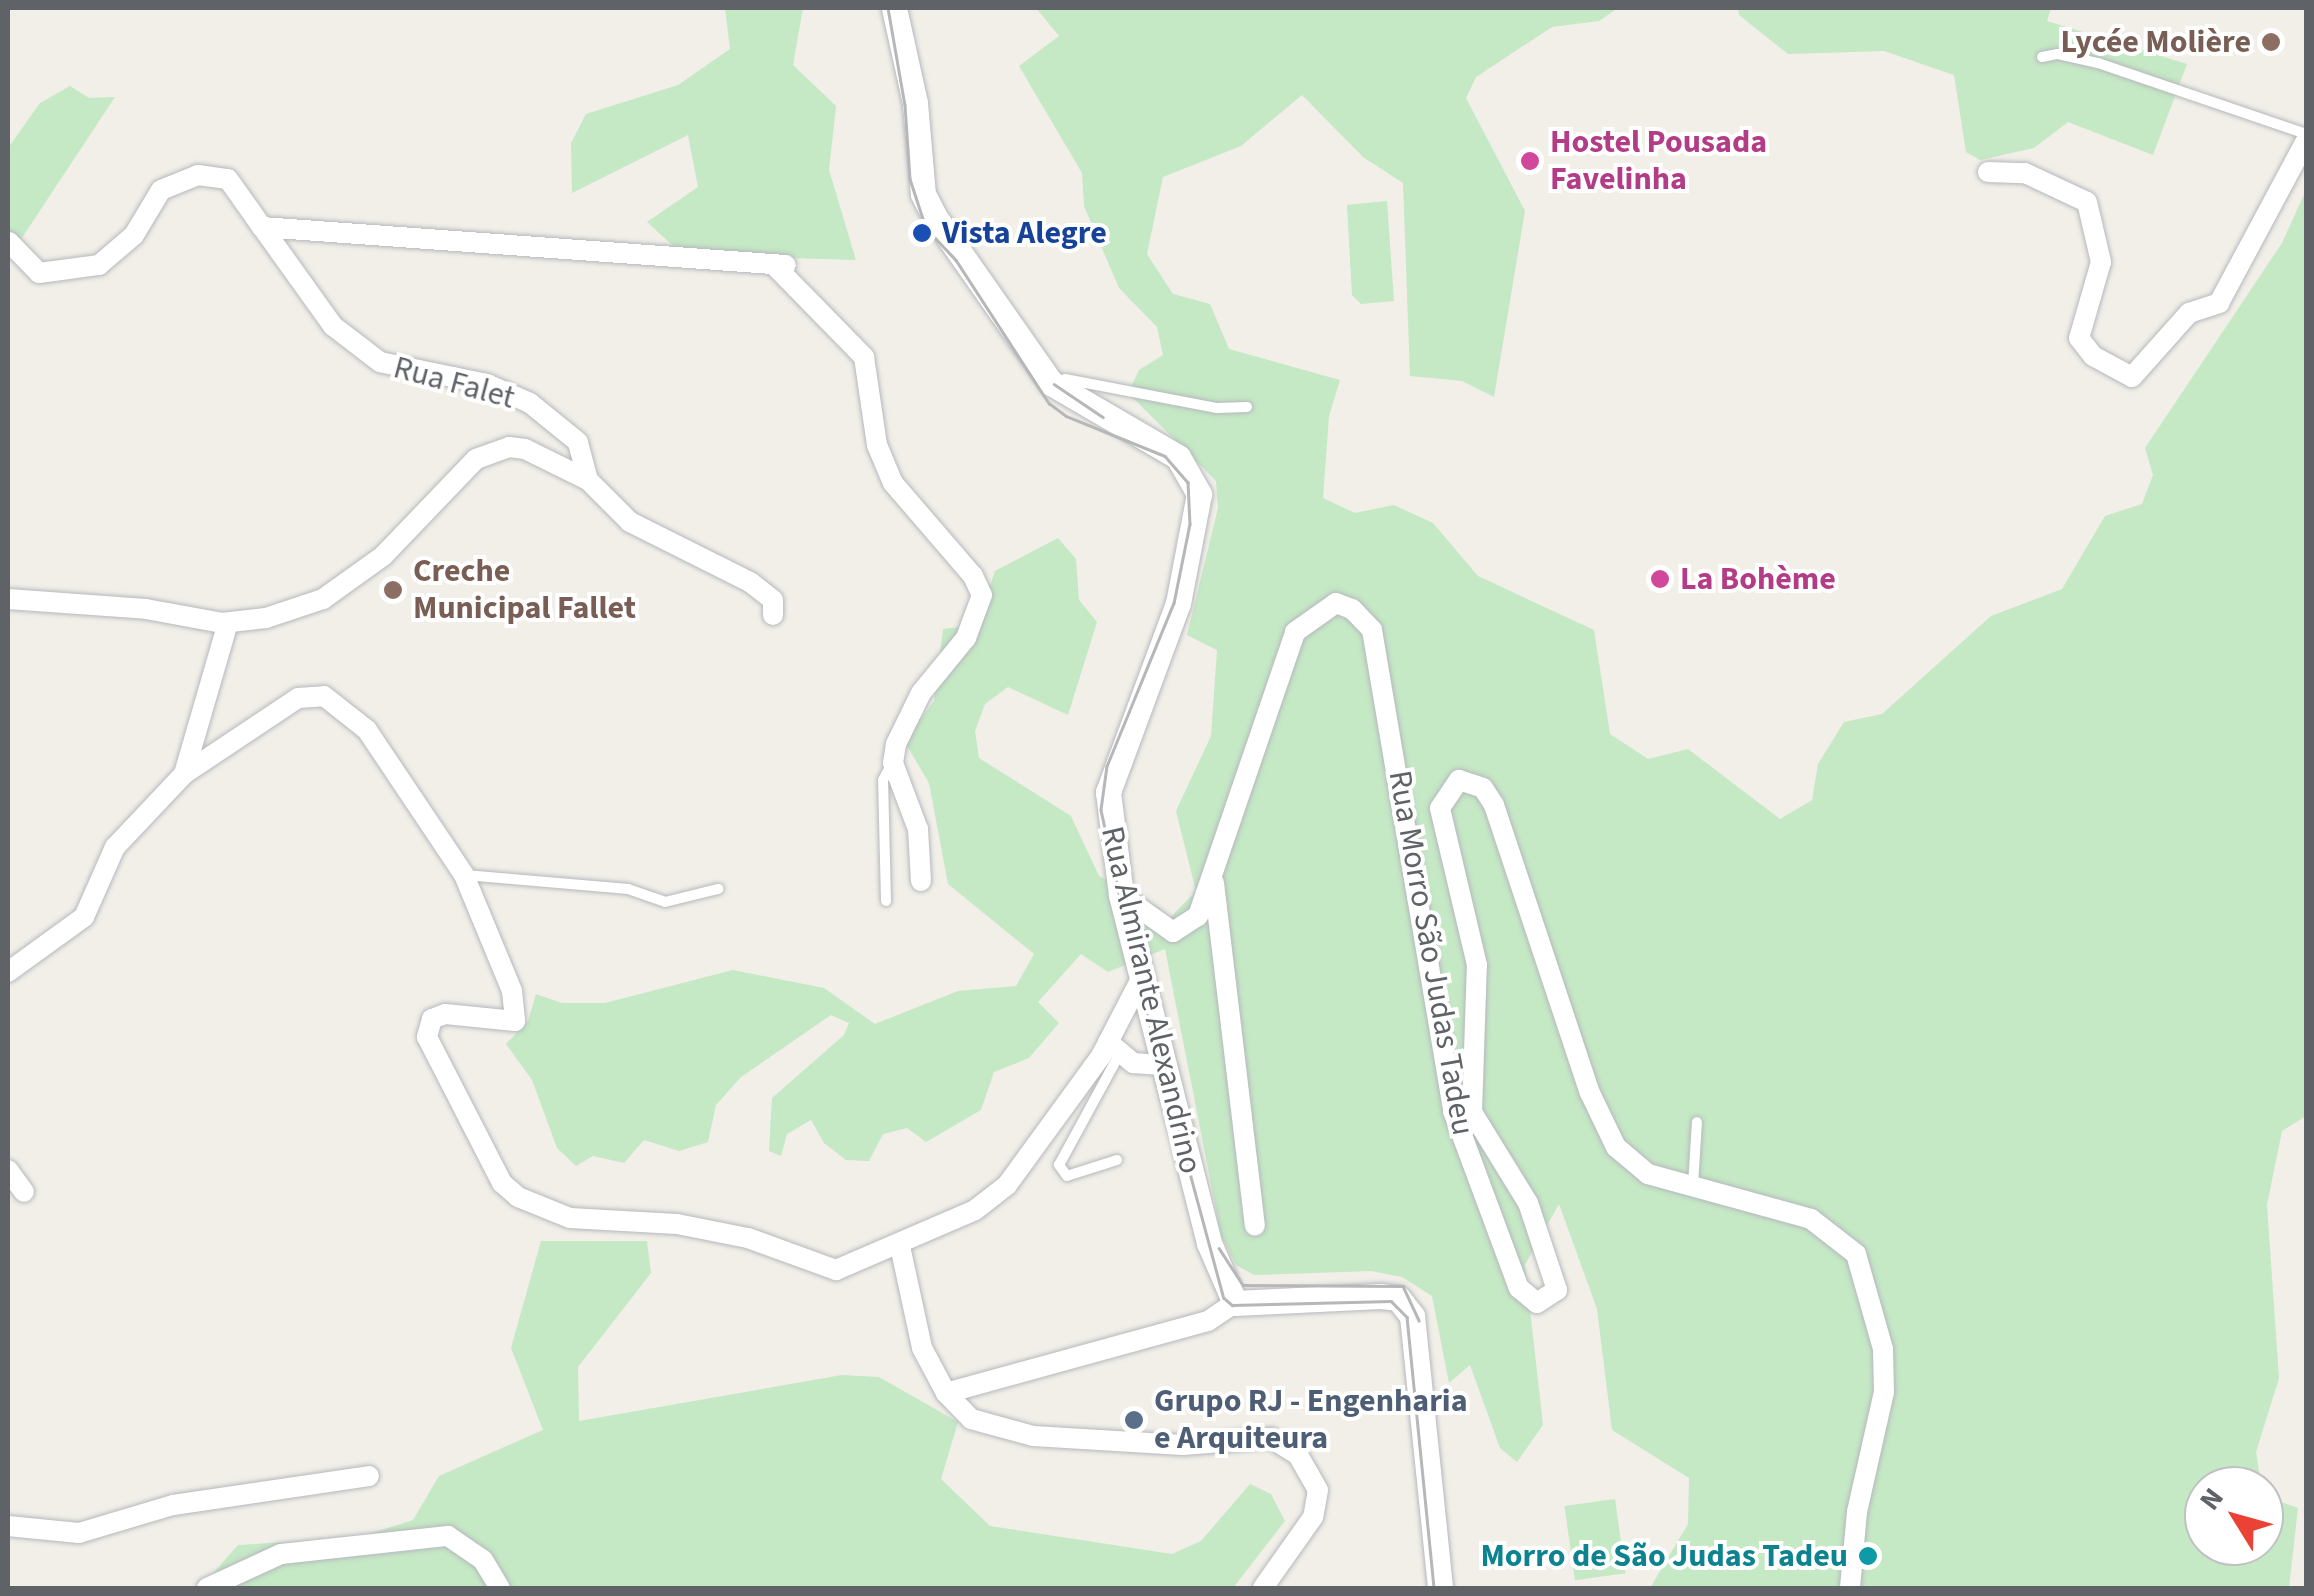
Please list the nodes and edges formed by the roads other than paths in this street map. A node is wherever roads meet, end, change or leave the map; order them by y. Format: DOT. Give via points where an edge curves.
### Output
graph roads {
  1 [pos="894,8"];
  2 [pos="2042,58"];
  3 [pos="2306,137"];
  4 [pos="1988,172"];
  5 [pos="262,227"];
  6 [pos="9,242"];
  7 [pos="1034,361"];
  8 [pos="1246,408"];
  9 [pos="588,480"];
  10 [pos="8,599"];
  11 [pos="773,615"];
  12 [pos="228,623"];
  13 [pos="892,763"];
  14 [pos="184,774"];
  15 [pos="464,875"];
  16 [pos="921,881"];
  17 [pos="1214,881"];
  18 [pos="718,889"];
  19 [pos="1121,895"];
  20 [pos="886,901"];
  21 [pos="8,972"];
  22 [pos="1143,976"];
  23 [pos="1113,1048"];
  24 [pos="1164,1064"];
  25 [pos="1697,1122"];
  26 [pos="1118,1160"];
  27 [pos="8,1170"];
  28 [pos="1693,1185"];
  29 [pos="24,1192"];
  30 [pos="1256,1226"];
  31 [pos="900,1246"];
  32 [pos="1235,1303"];
  33 [pos="946,1393"];
  34 [pos="370,1476"];
  35 [pos="8,1526"];
  36 [pos="207,1588"];
  37 [pos="500,1588"];
  38 [pos="1263,1588"];
  39 [pos="1440,1588"];
  40 [pos="1850,1588"];
  1 -- 7 [label="street, Rua Almirante Alexandrino" via="915,103 923,194"];
  2 -- 3 [label="lane" via="2058,54 2098,63"];
  3 -- 4 [label="street" via="2219,303 2190,313 2132,377 2093,356 2079,338 2102,262 2087,202 2025,172"];
  5 -- 6 [label="street, Rua Falet" via="228,179 198,176 162,190 134,234 100,265 39,273"];
  5 -- 9 [label="street, Rua Falet" via="333,326 380,362 487,384 530,403 578,442"];
  5 -- 13 [label="street" via="780,265 864,357 885,466 982,595 966,638 921,692"];
  7 -- 8 [label="lane" via="1088,386"];
  7 -- 19 [label="street, Rua Almirante Alexandrino" via="1064,397 1178,457 1200,494 1178,603 1108,792"];
  9 -- 11 [label="street" via="630,522 750,582 773,600"];
  9 -- 12 [label="street, Rua Falet" via="526,448 476,459 383,556 322,599"];
  10 -- 12 [label="street, Rua Falet"];
  12 -- 14 [label="street"];
  13 -- 16 [label="street" via="918,829"];
  13 -- 20 [label="lane" via="883,780"];
  14 -- 15 [label="street" via="298,698 324,696 368,730"];
  14 -- 21 [label="street" via="115,846 84,917"];
  15 -- 18 [label="lane" via="628,889 665,902"];
  15 -- 31 [label="street" via="515,1021 501,1025 445,1014 432,1019 427,1037 489,1164 518,1197 570,1218 677,1224 748,1238 836,1270"];
  17 -- 19 [label="street, Rua Morro São Judas Tadeu" via="1198,916 1173,932"];
  17 -- 28 [label="street, Rua Morro São Judas Tadeu" via="1295,632 1336,604 1352,609 1372,630 1454,1111 1519,1288 1537,1303 1557,1290 1528,1202 1472,1112 1477,964 1440,808 1459,780 1483,788 1494,804 1601,1122 1616,1147 1648,1174"];
  17 -- 30 [label="street"];
  19 -- 22 [label="street, Rua Almirante Alexandrino"];
  22 -- 23 [label="street"];
  22 -- 24 [label="street, Rua Almirante Alexandrino"];
  23 -- 24 [label="street" via="1141,1065"];
  23 -- 26 [label="lane" via="1060,1165 1066,1176"];
  23 -- 31 [label="street" via="1007,1185 974,1210"];
  24 -- 32 [label="street, Rua Almirante Alexandrino" via="1212,1253"];
  25 -- 28 [label="lane"];
  27 -- 29 [label="street"];
  28 -- 40 [label="street, Rua Morro São Judas Tadeu" via="1811,1219 1856,1254 1883,1349 1884,1392 1857,1512"];
  31 -- 33 [label="street" via="922,1348"];
  32 -- 33 [label="street" via="1208,1321"];
  32 -- 39 [label="street" via="1380,1296 1406,1306"];
  33 -- 38 [label="street" via="972,1419 1033,1436 1183,1445 1270,1438 1311,1470 1318,1490 1313,1517"];
  34 -- 35 [label="street" via="172,1505 79,1533"];
  36 -- 37 [label="street" via="282,1554 448,1536 463,1540"];
}
